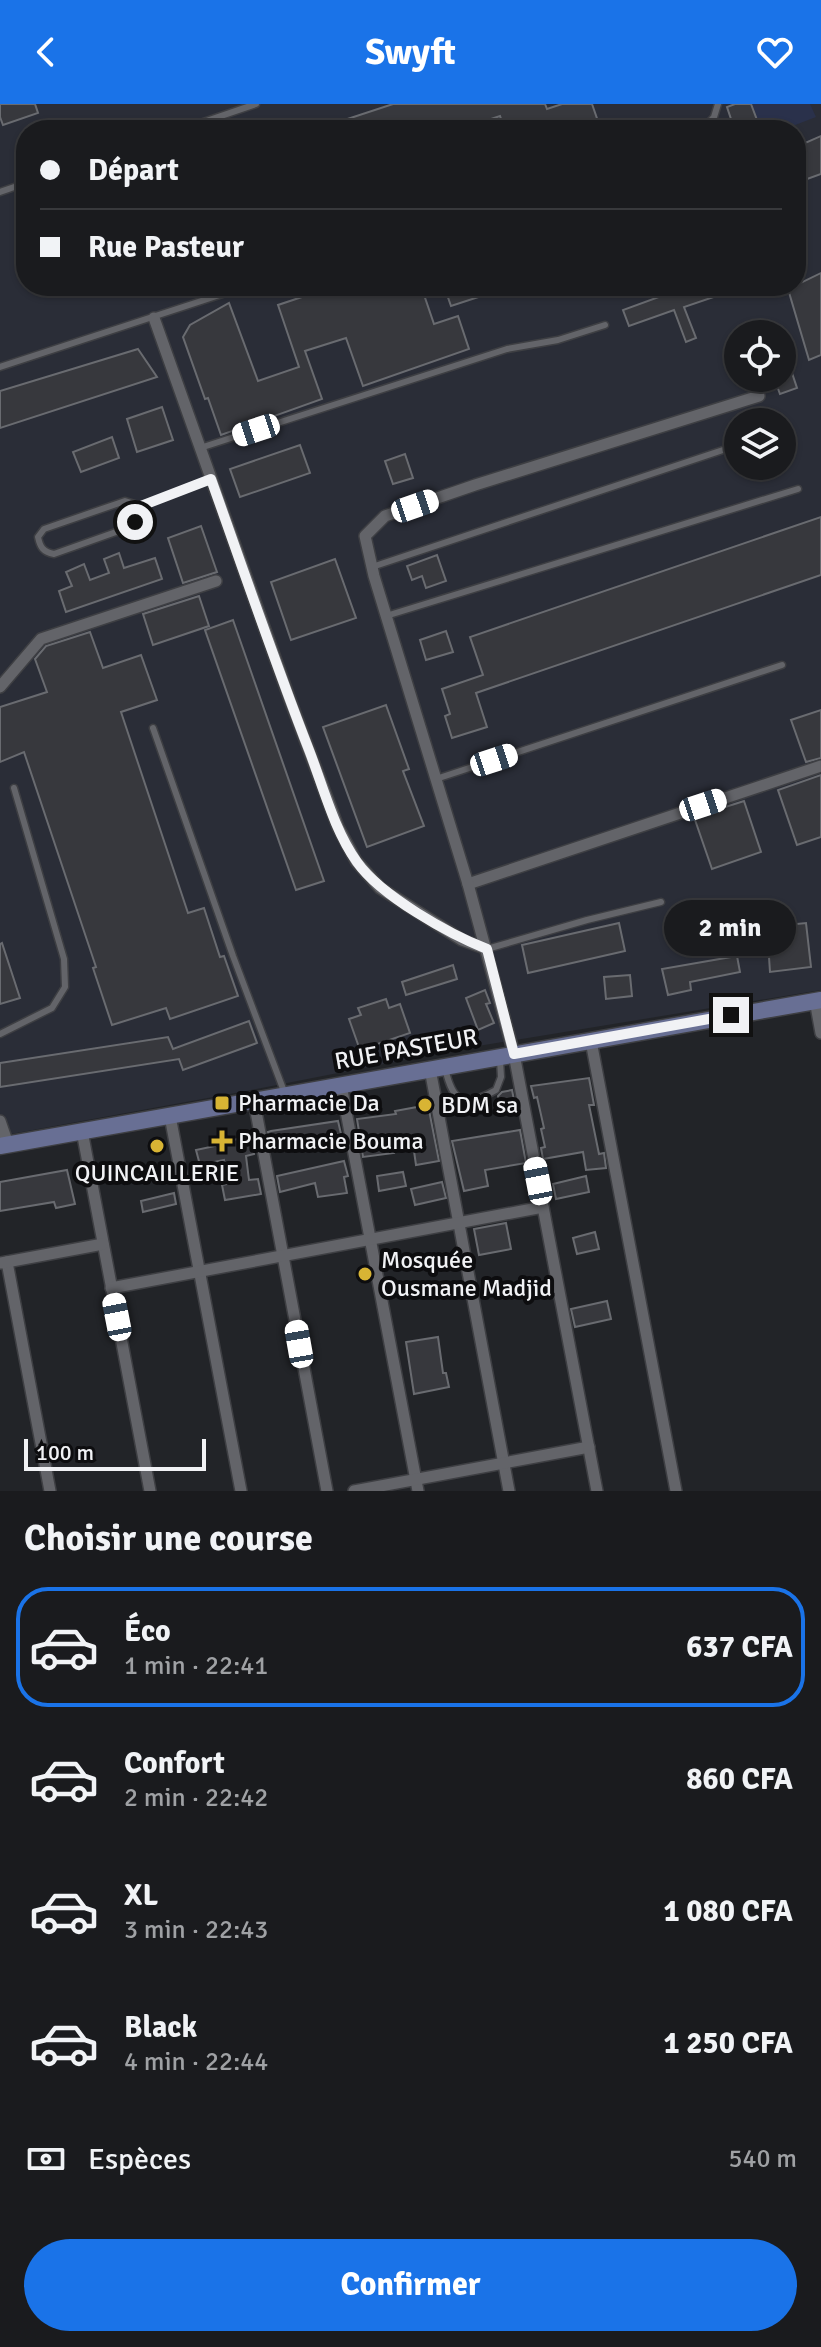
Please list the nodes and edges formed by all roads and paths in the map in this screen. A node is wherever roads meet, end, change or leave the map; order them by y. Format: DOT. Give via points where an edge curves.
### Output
graph roads {
  1 [pos="256,104"];
  2 [pos="209,120"];
  3 [pos="218,296"];
  4 [pos="154,318"];
  5 [pos="605,325"];
  6 [pos="0,367"];
  7 [pos="759,396"];
  8 [pos="200,448"];
  9 [pos="724,450"];
  10 [pos="211,479"];
  11 [pos="798,489"];
  12 [pos="141,506"];
  13 [pos="372,567"];
  14 [pos="216,581"];
  15 [pos="386,616"];
  16 [pos="782,665"];
  17 [pos="0,687"];
  18 [pos="153,728"];
  19 [pos="821,766"];
  20 [pos="436,779"];
  21 [pos="14,788"];
  22 [pos="468,884"];
  23 [pos="661,902"];
  24 [pos="487,949"];
  25 [pos="818,1000"];
  26 [pos="821,1033"];
  27 [pos="0,1034"];
  28 [pos="591,1041"];
  29 [pos="507,1056"];
  30 [pos="437,1068"];
  31 [pos="341,1085"];
  32 [pos="285,1095"];
  33 [pos="254,1101"];
  34 [pos="170,1116"];
  35 [pos="0,1121"];
  36 [pos="82,1131"];
  37 [pos="4,1145"];
  38 [pos="543,1207"];
  39 [pos="459,1223"];
  40 [pos="370,1239"];
  41 [pos="103,1244"];
  42 [pos="283,1256"];
  43 [pos="4,1263"];
  44 [pos="199,1272"];
  45 [pos="111,1288"];
  46 [pos="589,1447"];
  47 [pos="504,1463"];
  48 [pos="417,1485"];
  49 [pos="50,1491"];
  50 [pos="150,1491"];
  51 [pos="241,1491"];
  52 [pos="327,1491"];
  53 [pos="354,1491"];
  54 [pos="509,1491"];
  55 [pos="597,1491"];
  56 [pos="676,1491"];
  1 -- 2 [label="lane"];
  3 -- 4 [label="lane"];
  4 -- 6 [label="lane"];
  4 -- 8 [label="street"];
  5 -- 8 [label="lane" via="507,349"];
  7 -- 13 [label="street" via="385,516 365,536"];
  8 -- 10 [label="street"];
  9 -- 13 [label="lane"];
  10 -- 12 [label="lane"];
  10 -- 24 [label="street" via="338,827 356,861 380,888 462,940"];
  11 -- 15 [label="lane"];
  12 -- 12 [label="lane" via="125,501 44,529 39,542 54,554 130,527"];
  13 -- 15 [label="street"];
  14 -- 17 [label="street" via="41,639"];
  15 -- 20 [label="street"];
  16 -- 20 [label="lane"];
  18 -- 32 [label="lane"];
  19 -- 22 [label="street"];
  20 -- 22 [label="street"];
  21 -- 27 [label="lane" via="64,959 65,987 52,1008"];
  22 -- 24 [label="street"];
  23 -- 24 [label="lane"];
  24 -- 29 [label="street"];
  25 -- 26 [label="street"];
  25 -- 28 [label="main road, RUE PASTEUR"];
  28 -- 29 [label="main road, RUE PASTEUR"];
  28 -- 56 [label="street"];
  29 -- 30 [label="main road, RUE PASTEUR"];
  29 -- 30 [label="lane" via="496,1090 468,1101 458,1098"];
  29 -- 38 [label="street"];
  30 -- 31 [label="main road, RUE PASTEUR"];
  30 -- 39 [label="street"];
  31 -- 32 [label="main road, RUE PASTEUR"];
  31 -- 40 [label="street"];
  32 -- 33 [label="main road, RUE PASTEUR"];
  33 -- 34 [label="main road, RUE PASTEUR"];
  33 -- 42 [label="street"];
  34 -- 36 [label="main road, RUE PASTEUR"];
  34 -- 44 [label="street"];
  35 -- 37 [label="street"];
  36 -- 37 [label="main road, RUE PASTEUR"];
  36 -- 41 [label="street"];
  38 -- 39 [label="street"];
  38 -- 46 [label="street"];
  39 -- 40 [label="street"];
  39 -- 47 [label="street"];
  40 -- 42 [label="street"];
  40 -- 48 [label="street"];
  41 -- 43 [label="street"];
  41 -- 45 [label="street"];
  42 -- 44 [label="street"];
  42 -- 52 [label="street"];
  43 -- 49 [label="street"];
  44 -- 45 [label="street"];
  44 -- 51 [label="street"];
  45 -- 50 [label="street"];
  46 -- 47 [label="street"];
  46 -- 55 [label="street"];
  47 -- 48 [label="street"];
  47 -- 54 [label="street"];
  48 -- 53 [label="street"];
}
